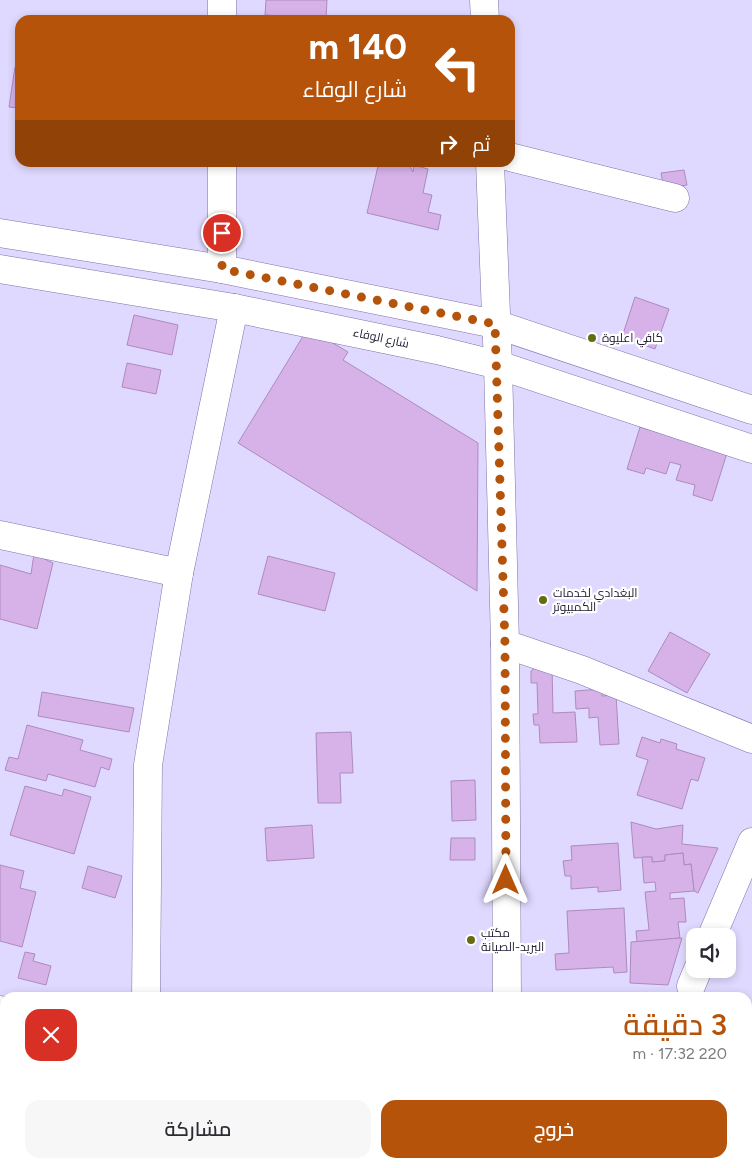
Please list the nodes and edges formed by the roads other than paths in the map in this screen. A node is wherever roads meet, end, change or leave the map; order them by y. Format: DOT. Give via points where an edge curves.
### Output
graph roads {
  1 [pos="222,0"];
  2 [pos="484,0"];
  3 [pos="222,15"];
  4 [pos="485,15"];
  5 [pos="515,158"];
  6 [pos="222,167"];
  7 [pos="490,167"];
  8 [pos="675,198"];
  9 [pos="0,233"];
  10 [pos="0,269"];
  11 [pos="222,269"];
  12 [pos="234,308"];
  13 [pos="495,324"];
  14 [pos="498,365"];
  15 [pos="752,410"];
  16 [pos="752,449"];
  17 [pos="0,535"];
  18 [pos="178,573"];
  19 [pos="505,644"];
  20 [pos="752,739"];
  21 [pos="752,842"];
  22 [pos="715,928"];
  23 [pos="146,992"];
  24 [pos="506,992"];
  1 -- 3 [label="street"];
  2 -- 4 [label="street"];
  5 -- 8 [label="street"];
  6 -- 11 [label="street"];
  7 -- 13 [label="street"];
  9 -- 11 [label="street"];
  10 -- 12 [label="street, شارع الوفاء"];
  11 -- 13 [label="street"];
  12 -- 14 [label="street, شارع الوفاء"];
  12 -- 18 [label="street"];
  13 -- 14 [label="street"];
  13 -- 15 [label="street"];
  14 -- 16 [label="street, شارع الوفاء"];
  14 -- 19 [label="street"];
  17 -- 18 [label="street"];
  18 -- 23 [label="street" via="148,765"];
  19 -- 20 [label="street" via="582,670"];
  19 -- 24 [label="street"];
  21 -- 22 [label="street"];
}
